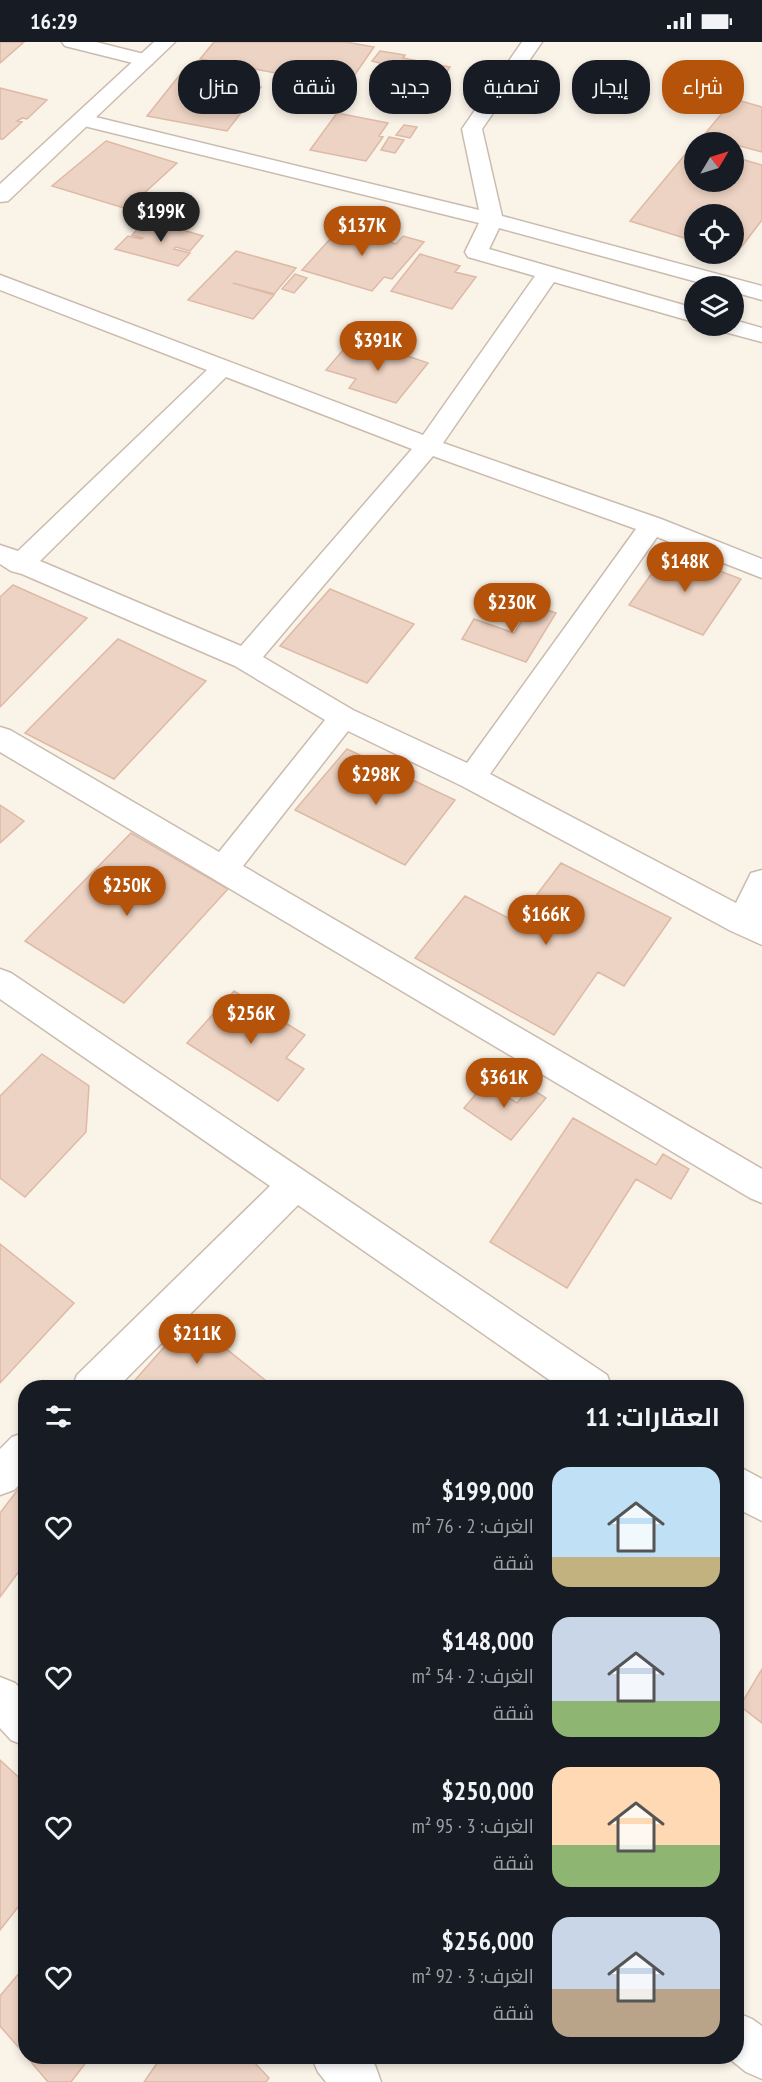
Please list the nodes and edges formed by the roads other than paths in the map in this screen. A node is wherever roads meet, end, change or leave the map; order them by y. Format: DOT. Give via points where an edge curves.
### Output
graph roads {
  1 [pos="72,42"];
  2 [pos="165,42"];
  3 [pos="532,42"];
  4 [pos="145,60"];
  5 [pos="83,120"];
  6 [pos="0,196"];
  7 [pos="492,219"];
  8 [pos="549,273"];
  9 [pos="0,282"];
  10 [pos="762,293"];
  11 [pos="684,312"];
  12 [pos="744,330"];
  13 [pos="762,335"];
  14 [pos="222,368"];
  15 [pos="428,446"];
  16 [pos="652,525"];
  17 [pos="10,559"];
  18 [pos="762,569"];
  19 [pos="245,659"];
  20 [pos="344,717"];
  21 [pos="0,738"];
  22 [pos="472,778"];
  23 [pos="222,870"];
  24 [pos="762,882"];
  25 [pos="752,927"];
  26 [pos="0,982"];
  27 [pos="296,1184"];
  28 [pos="762,1187"];
  29 [pos="98,1380"];
  30 [pos="582,1380"];
  31 [pos="18,1458"];
  32 [pos="0,1476"];
  33 [pos="744,1490"];
  34 [pos="762,1502"];
  35 [pos="0,1698"];
  36 [pos="18,1717"];
  37 [pos="744,2041"];
  38 [pos="762,2056"];
  39 [pos="341,2064"];
  40 [pos="358,2082"];
  1 -- 4 [label="street"];
  2 -- 4 [label="street"];
  3 -- 7 [label="street" via="472,129"];
  4 -- 5 [label="street"];
  5 -- 6 [label="street"];
  5 -- 7 [label="street"];
  7 -- 8 [label="street" via="476,252"];
  7 -- 10 [label="street"];
  8 -- 11 [label="street"];
  8 -- 15 [label="street"];
  9 -- 14 [label="street"];
  12 -- 13 [label="street"];
  14 -- 15 [label="street"];
  14 -- 17 [label="street"];
  15 -- 16 [label="street"];
  15 -- 19 [label="street"];
  16 -- 18 [label="street"];
  16 -- 22 [label="street"];
  17 -- 19 [label="street"];
  19 -- 20 [label="street"];
  20 -- 22 [label="street"];
  20 -- 23 [label="street"];
  21 -- 23 [label="street"];
  22 -- 25 [label="street"];
  23 -- 28 [label="street"];
  24 -- 25 [label="street"];
  26 -- 27 [label="street"];
  27 -- 29 [label="street"];
  27 -- 30 [label="street"];
  31 -- 32 [label="street"];
  33 -- 34 [label="street"];
  35 -- 36 [label="street"];
  37 -- 38 [label="street"];
  39 -- 40 [label="street"];
}
